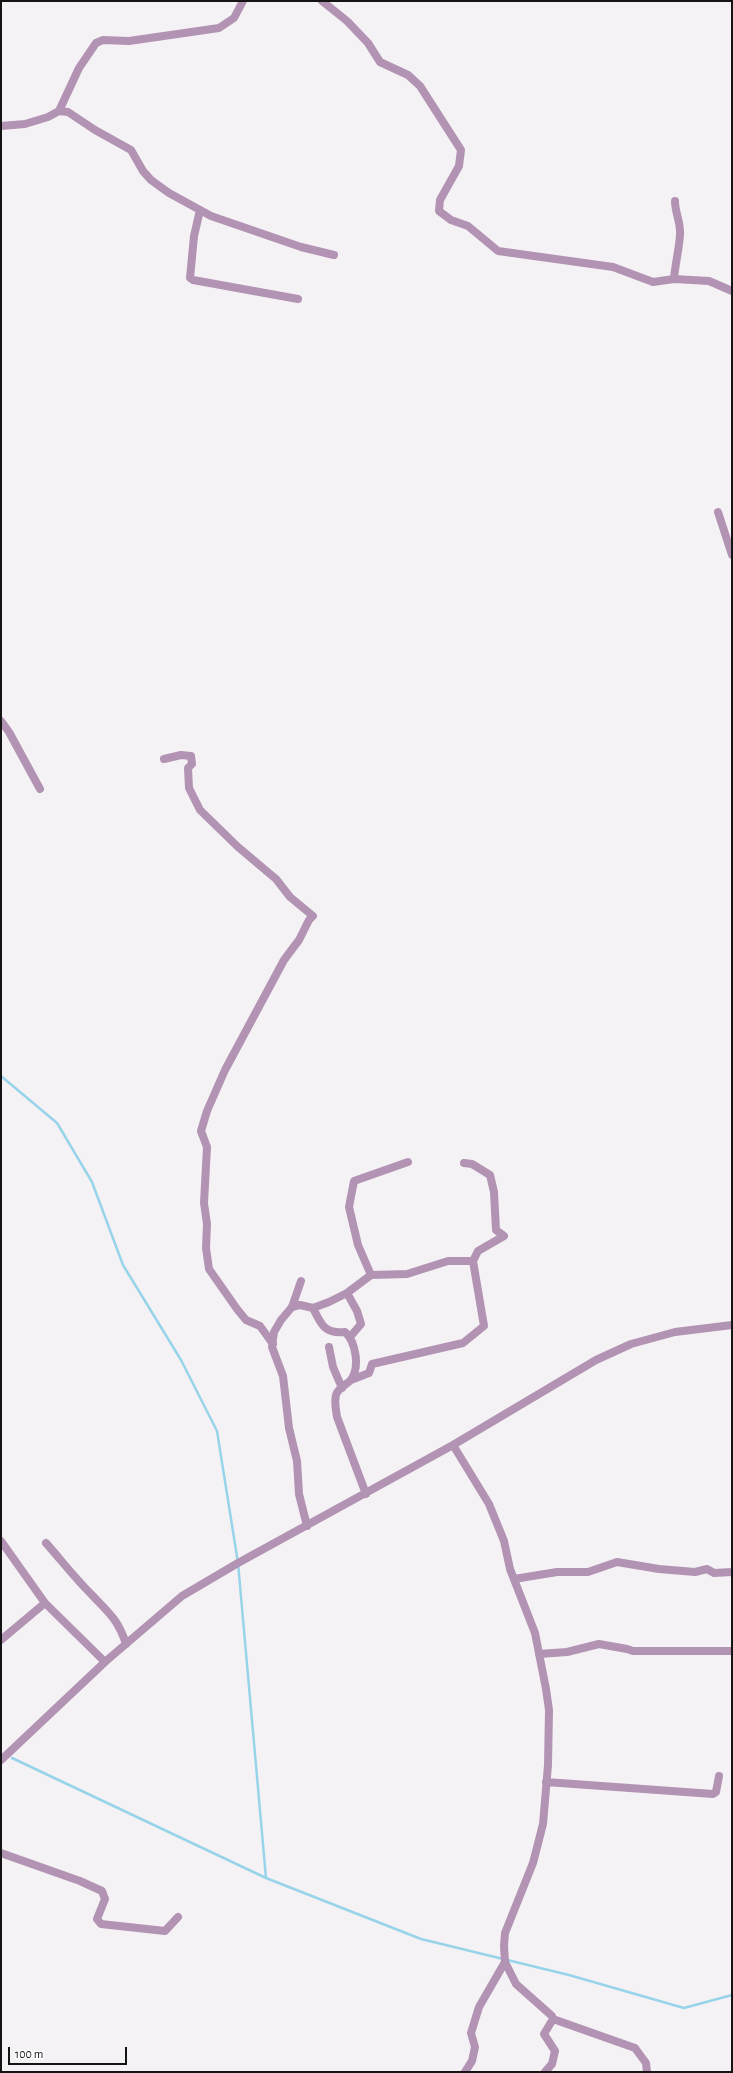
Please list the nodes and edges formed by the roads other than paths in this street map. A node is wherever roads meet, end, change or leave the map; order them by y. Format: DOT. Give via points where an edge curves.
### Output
graph roads {
  1 [pos="243,1"];
  2 [pos="322,1"];
  3 [pos="59,111"];
  4 [pos="1,126"];
  5 [pos="675,201"];
  6 [pos="200,210"];
  7 [pos="334,255"];
  8 [pos="674,280"];
  9 [pos="732,291"];
  10 [pos="298,299"];
  11 [pos="718,512"];
  12 [pos="732,555"];
  13 [pos="1,722"];
  14 [pos="164,759"];
  15 [pos="40,789"];
  16 [pos="408,1162"];
  17 [pos="464,1163"];
  18 [pos="473,1261"];
  19 [pos="371,1275"];
  20 [pos="301,1282"];
  21 [pos="347,1293"];
  22 [pos="292,1306"];
  23 [pos="314,1308"];
  24 [pos="732,1325"];
  25 [pos="350,1337"];
  26 [pos="273,1344"];
  27 [pos="329,1347"];
  28 [pos="351,1380"];
  29 [pos="342,1388"];
  30 [pos="453,1445"];
  31 [pos="366,1494"];
  32 [pos="306,1526"];
  33 [pos="1,1541"];
  34 [pos="46,1543"];
  35 [pos="732,1572"];
  36 [pos="514,1579"];
  37 [pos="46,1603"];
  38 [pos="1,1640"];
  39 [pos="126,1644"];
  40 [pos="732,1651"];
  41 [pos="539,1654"];
  42 [pos="105,1662"];
  43 [pos="1,1760"];
  44 [pos="719,1776"];
  45 [pos="546,1782"];
  46 [pos="1,1853"];
  47 [pos="178,1917"];
  48 [pos="505,1962"];
  49 [pos="553,2019"];
  50 [pos="465,2072"];
  51 [pos="545,2072"];
  52 [pos="647,2072"];
  1 -- 3 [label="street" via="234,18 219,28 129,41 103,40 96,43 78,68"];
  2 -- 8 [label="street" via="347,21 368,43 380,62 408,75 420,86 461,150 459,166 440,200 439,211 451,220 468,226 498,251 613,266 653,282"];
  3 -- 4 [label="street" via="25,124"];
  3 -- 6 [label="street" via="68,112 131,150 151,180"];
  5 -- 8 [label="street" via="675,212 680,221 680,236"];
  6 -- 7 [label="street" via="210,216 301,247"];
  6 -- 10 [label="street" via="194,236 190,278"];
  8 -- 9 [label="street" via="709,281"];
  11 -- 12 [label="street"];
  13 -- 15 [label="street"];
  14 -- 26 [label="street" via="181,755 191,756 192,764 188,768 189,788 200,810 313,916 284,960 225,1070 201,1131 207,1147 204,1203 207,1224 206,1248 210,1269 246,1320 260,1326"];
  16 -- 19 [label="street" via="354,1181 349,1207 358,1245"];
  17 -- 18 [label="street" via="472,1164 490,1175 494,1192 496,1230 504,1236 478,1251"];
  18 -- 19 [label="street" via="448,1261 407,1274"];
  18 -- 28 [label="street" via="484,1326 463,1343 372,1364 369,1373"];
  19 -- 21 [label="street"];
  20 -- 22 [label="street"];
  21 -- 23 [label="street"];
  21 -- 25 [label="street" via="361,1324"];
  22 -- 23 [label="street"];
  22 -- 26 [label="street" via="274,1332"];
  23 -- 25 [label="street" via="324,1327 334,1333 345,1332"];
  24 -- 30 [label="street" via="675,1332 631,1344 596,1360"];
  25 -- 28 [label="street" via="356,1349 355,1372"];
  26 -- 32 [label="street" via="283,1376 289,1428 297,1461 299,1494"];
  27 -- 29 [label="street" via="333,1367"];
  28 -- 29 [label="street"];
  29 -- 31 [label="street" via="336,1394 337,1417"];
  30 -- 31 [label="street"];
  30 -- 36 [label="street" via="489,1504 504,1541"];
  31 -- 32 [label="street"];
  32 -- 39 [label="street" via="182,1596"];
  33 -- 37 [label="street"];
  34 -- 39 [label="street" via="110,1612"];
  35 -- 36 [label="street" via="659,1569 617,1562 588,1572 557,1572"];
  36 -- 41 [label="street" via="535,1633"];
  37 -- 38 [label="street"];
  37 -- 42 [label="street"];
  39 -- 42 [label="street"];
  40 -- 41 [label="street" via="633,1652 627,1648 599,1644 567,1652"];
  41 -- 45 [label="street" via="549,1710"];
  42 -- 43 [label="street"];
  44 -- 45 [label="street" via="716,1792 713,1794"];
  45 -- 48 [label="street" via="543,1824 533,1863 505,1932"];
  46 -- 47 [label="street" via="80,1880 102,1891 105,1899 97,1919 101,1924 165,1931"];
  48 -- 49 [label="street" via="516,1984"];
  48 -- 50 [label="street" via="478,2007 471,2033 475,2047 472,2061"];
  49 -- 51 [label="street" via="544,2034 555,2051 552,2064"];
  49 -- 52 [label="street" via="635,2048 646,2062"];
}
